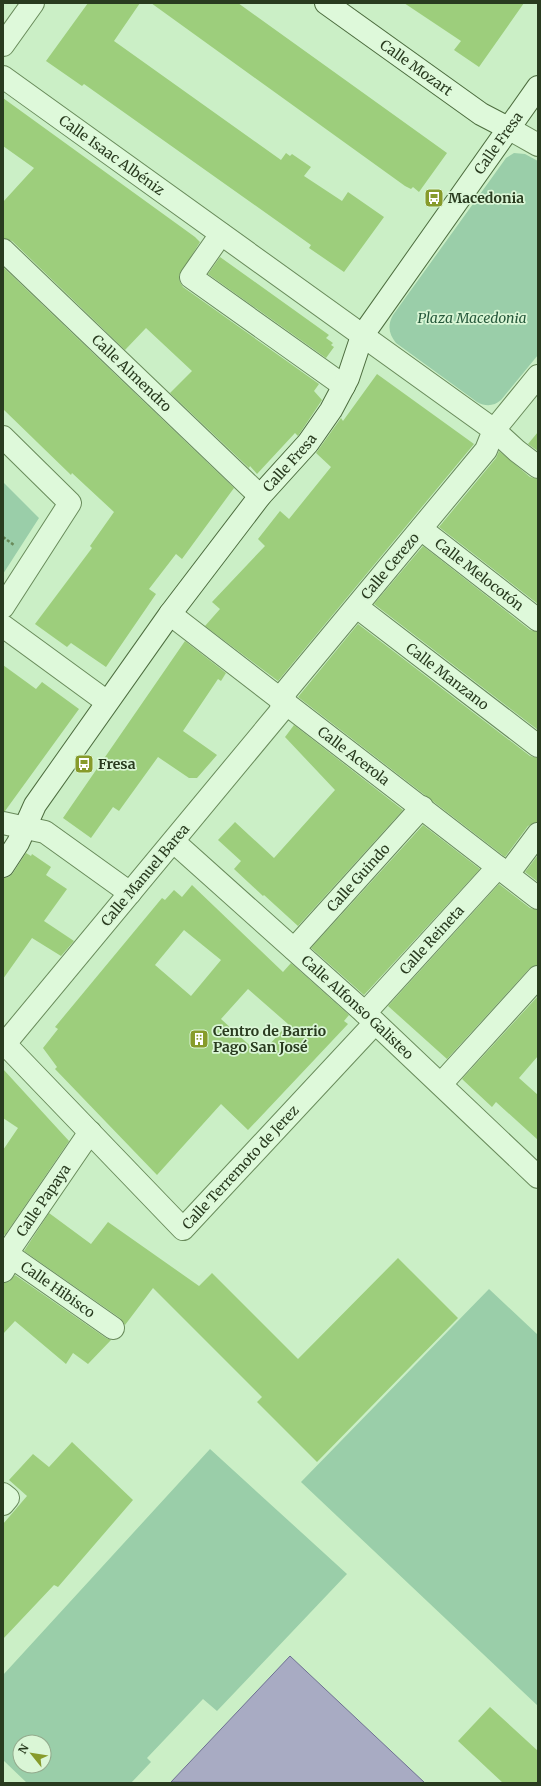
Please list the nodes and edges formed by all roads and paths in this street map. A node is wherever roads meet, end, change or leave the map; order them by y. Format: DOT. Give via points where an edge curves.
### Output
graph roads {
  1 [pos="33,3"];
  2 [pos="326,3"];
  3 [pos="3,45"];
  4 [pos="3,77"];
  5 [pos="538,87"];
  6 [pos="508,128"];
  7 [pos="538,145"];
  8 [pos="221,234"];
  9 [pos="3,250"];
  10 [pos="362,336"];
  11 [pos="538,376"];
  12 [pos="344,386"];
  13 [pos="494,430"];
  14 [pos="3,437"];
  15 [pos="538,467"];
  16 [pos="260,496"];
  17 [pos="421,529"];
  18 [pos="357,606"];
  19 [pos="3,607"];
  20 [pos="170,614"];
  21 [pos="538,620"];
  22 [pos="3,626"];
  23 [pos="283,701"];
  24 [pos="107,702"];
  25 [pos="538,746"];
  26 [pos="422,807"];
  27 [pos="3,823"];
  28 [pos="25,828"];
  29 [pos="538,834"];
  30 [pos="174,842"];
  31 [pos="3,866"];
  32 [pos="503,870"];
  33 [pos="130,893"];
  34 [pos="538,898"];
  35 [pos="294,949"];
  36 [pos="538,977"];
  37 [pos="370,1018"];
  38 [pos="4,1045"];
  39 [pos="441,1084"];
  40 [pos="90,1132"];
  41 [pos="538,1177"];
  42 [pos="5,1259"];
  43 [pos="113,1328"];
  44 [pos="3,1494"];
  45 [pos="3,1504"];
  1 -- 3 [label="street"];
  2 -- 6 [label="street, Calle Mozart" via="481,114"];
  4 -- 8 [label="street, Calle Isaac Albéniz"];
  5 -- 6 [label="street, Calle Fresa"];
  6 -- 7 [label="street"];
  6 -- 10 [label="street, Calle Fresa"];
  8 -- 10 [label="street, Calle Isaac Albéniz"];
  8 -- 12 [label="street" via="191,277"];
  9 -- 16 [label="street, Calle Almendro"];
  10 -- 12 [label="street, Calle Fresa"];
  10 -- 13 [label="street"];
  11 -- 13 [label="street, Calle Cerezo"];
  12 -- 16 [label="street, Calle Fresa" via="308,443"];
  13 -- 15 [label="street"];
  13 -- 17 [label="street, Calle Cerezo" via="486,450"];
  14 -- 19 [label="street" via="70,503"];
  16 -- 20 [label="street, Calle Fresa"];
  17 -- 18 [label="street, Calle Cerezo"];
  17 -- 21 [label="street, Calle Melocotón"];
  18 -- 23 [label="street, Calle Cerezo" via="286,691"];
  18 -- 25 [label="street, Calle Manzano"];
  20 -- 23 [label="street, Calle Acerola"];
  20 -- 24 [label="street, Calle Fresa"];
  22 -- 24 [label="street"];
  23 -- 26 [label="street, Calle Acerola"];
  23 -- 30 [label="street, Calle Manuel Barea" via="280,712"];
  24 -- 28 [label="street, Calle Fresa" via="35,806"];
  26 -- 32 [label="street, Calle Acerola"];
  26 -- 35 [label="street, Calle Guindo"];
  27 -- 28 [label="street"];
  28 -- 31 [label="street, Calle Fresa"];
  28 -- 33 [label="street" via="45,832"];
  29 -- 32 [label="street, Calle Reineta"];
  30 -- 33 [label="street, Calle Manuel Barea"];
  30 -- 35 [label="street, Calle Alfonso Galisteo"];
  32 -- 34 [label="street, Calle Acerola"];
  32 -- 37 [label="street, Calle Reineta"];
  33 -- 38 [label="street, Calle Manuel Barea"];
  35 -- 37 [label="street, Calle Alfonso Galisteo"];
  36 -- 39 [label="street"];
  37 -- 39 [label="street, Calle Alfonso Galisteo"];
  37 -- 40 [label="street, Calle Terremoto de Jerez" via="183,1229"];
  38 -- 40 [label="street, Calle Terremoto de Jerez"];
  39 -- 41 [label="street, Calle Alfonso Galisteo"];
  40 -- 42 [label="street, Calle Papaya"];
  42 -- 43 [label="street, Calle Hibisco"];
  44 -- 45 [label="street" via="8,1498"];
}
